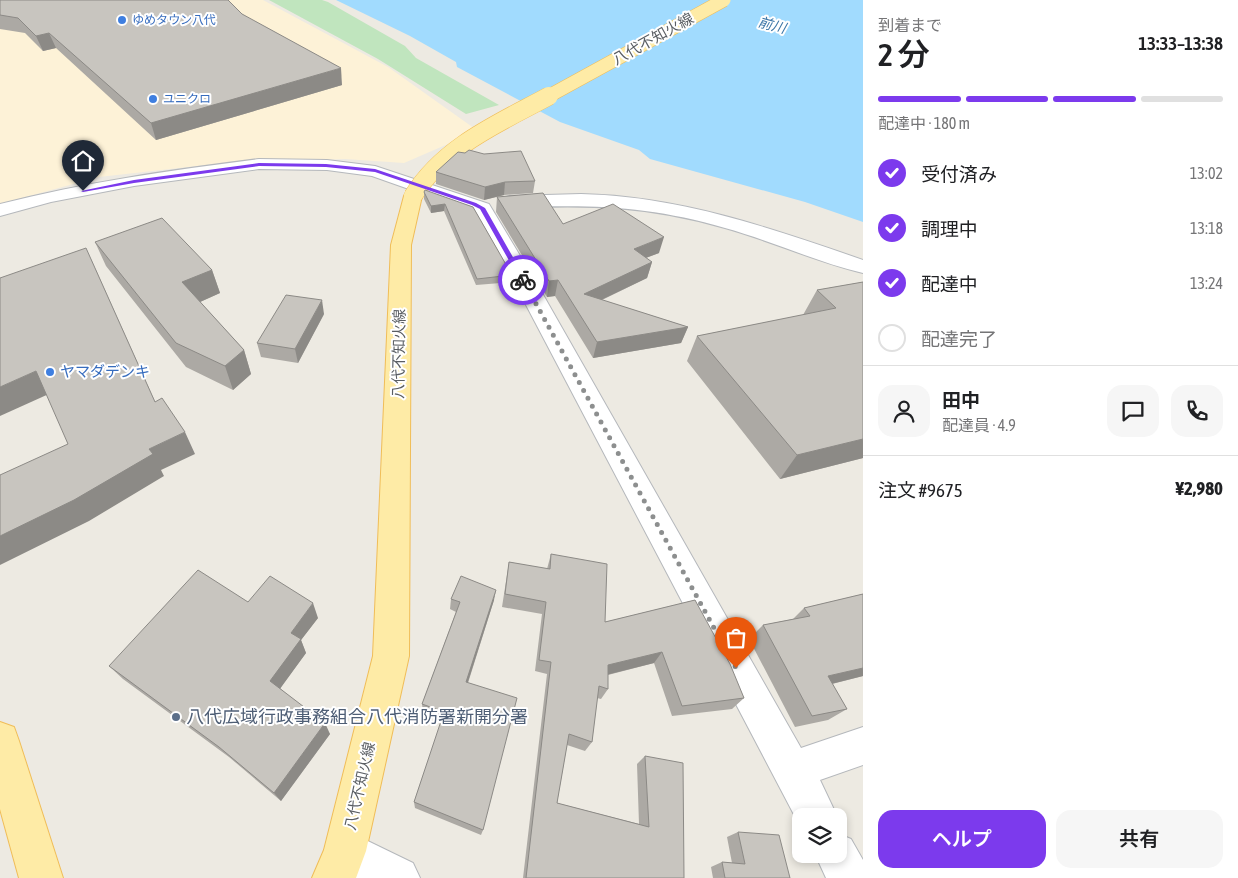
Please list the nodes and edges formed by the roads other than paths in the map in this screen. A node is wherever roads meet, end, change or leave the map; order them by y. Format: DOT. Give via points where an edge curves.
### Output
graph roads {
  1 [pos="724,0"];
  2 [pos="482,208"];
  3 [pos="0,210"];
  4 [pos="863,267"];
  5 [pos="0,741"];
  6 [pos="863,746"];
  7 [pos="792,770"];
  8 [pos="813,808"];
  9 [pos="841,863"];
  10 [pos="340,864"];
  11 [pos="41,878"];
  12 [pos="398,878"];
  13 [pos="849,878"];
  1 -- 10 [label="main road, 八代不知火線, bridge" via="478,135 444,157 423,179 413,196 401,245 391,656"];
  2 -- 3 [label="street" via="375,171 326,165 259,164 124,183"];
  2 -- 4 [label="street" via="504,202 576,199 650,205 720,221"];
  2 -- 7 [label="street"];
  5 -- 11 [label="main road"];
  6 -- 7 [label="street"];
  7 -- 8 [label="street"];
  9 -- 13 [label="street"];
  10 -- 12 [label="street"];
}
